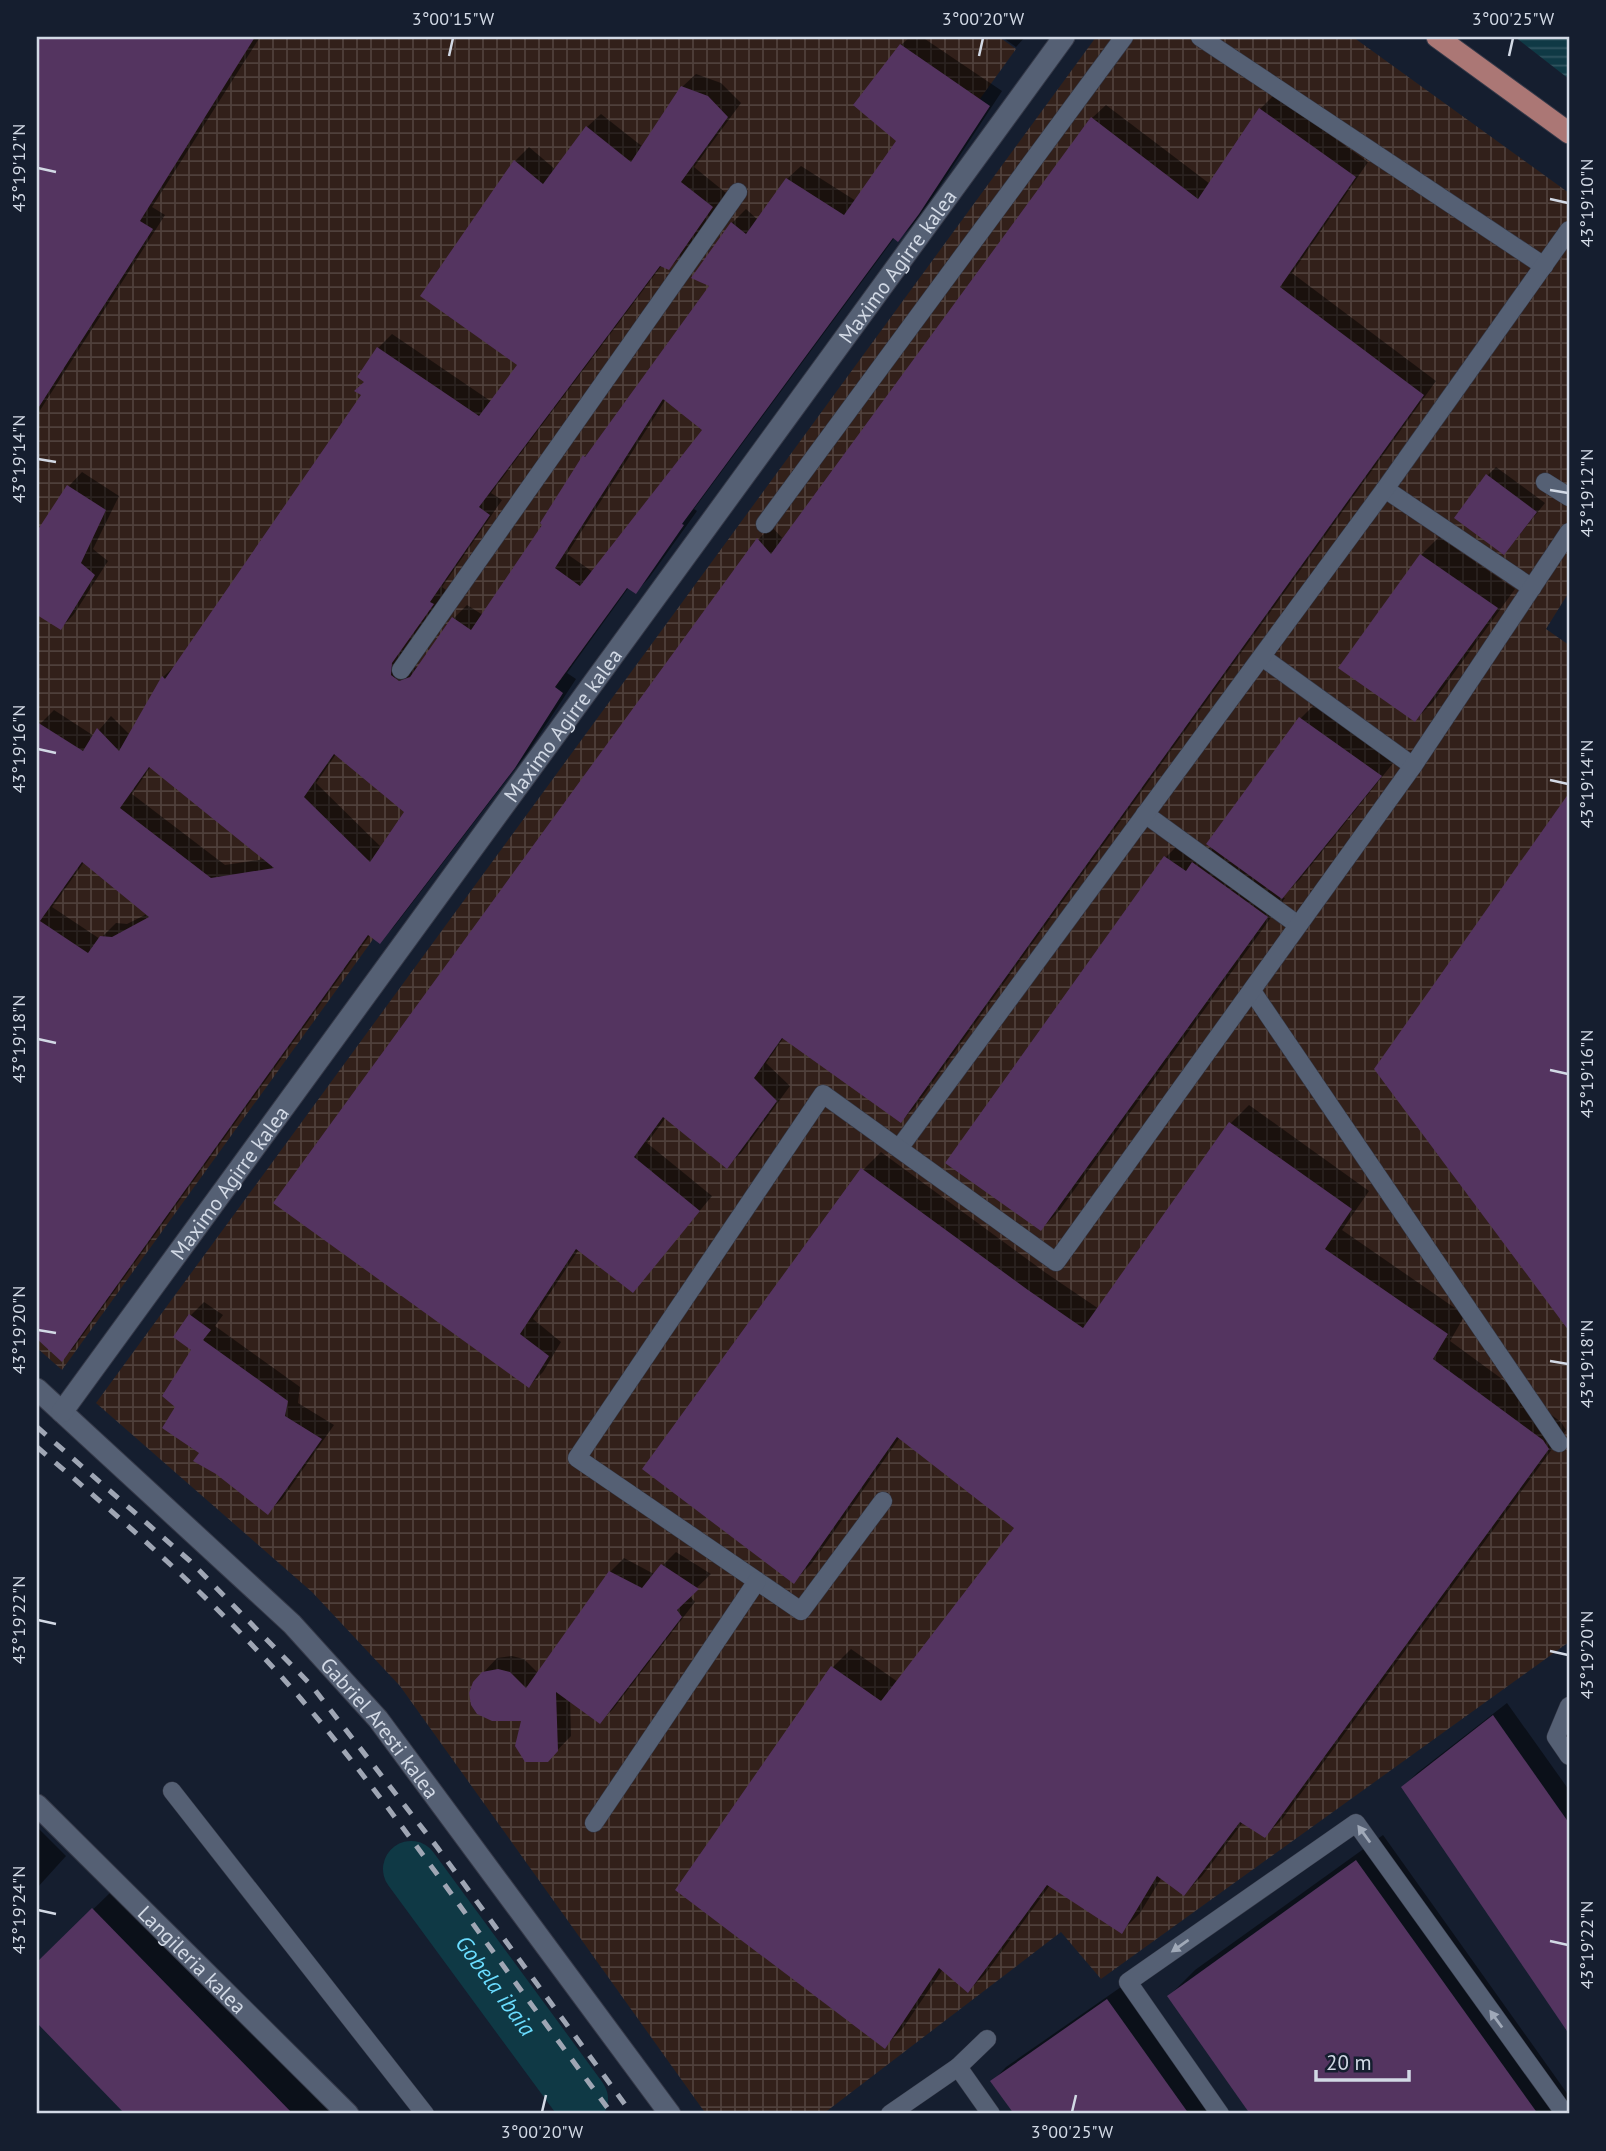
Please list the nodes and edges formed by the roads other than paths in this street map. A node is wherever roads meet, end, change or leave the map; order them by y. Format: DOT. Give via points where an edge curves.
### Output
graph roads {
  1 [pos="1064,37"];
  2 [pos="1124,37"];
  3 [pos="1200,37"];
  4 [pos="1437,37"];
  5 [pos="1569,133"];
  6 [pos="738,192"];
  7 [pos="1569,230"];
  8 [pos="1544,266"];
  9 [pos="1545,482"];
  10 [pos="1385,489"];
  11 [pos="1569,497"];
  12 [pos="765,524"];
  13 [pos="1569,532"];
  14 [pos="1532,588"];
  15 [pos="1262,657"];
  16 [pos="401,670"];
  17 [pos="1413,766"];
  18 [pos="1145,814"];
  19 [pos="1298,925"];
  20 [pos="1252,991"];
  21 [pos="900,1147"];
  22 [pos="37,1389"];
  23 [pos="62,1412"];
  24 [pos="1559,1443"];
  25 [pos="883,1501"];
  26 [pos="757,1581"];
  27 [pos="1569,1706"];
  28 [pos="1569,1756"];
  29 [pos="172,1791"];
  30 [pos="37,1804"];
  31 [pos="594,1823"];
  32 [pos="987,2039"];
  33 [pos="958,2067"];
  34 [pos="348,2114"];
  35 [pos="425,2114"];
  36 [pos="670,2114"];
  37 [pos="890,2114"];
  38 [pos="991,2114"];
  39 [pos="1220,2114"];
  40 [pos="1565,2114"];
  1 -- 23 [label="street, Maximo Agirre kalea"];
  2 -- 12 [label="lane"];
  3 -- 8 [label="lane"];
  4 -- 5 [label="main road"];
  6 -- 16 [label="lane"];
  7 -- 8 [label="lane"];
  8 -- 10 [label="lane"];
  9 -- 11 [label="lane"];
  10 -- 14 [label="lane"];
  10 -- 15 [label="lane"];
  13 -- 14 [label="lane"];
  14 -- 17 [label="lane"];
  15 -- 17 [label="lane"];
  15 -- 18 [label="lane"];
  17 -- 19 [label="lane"];
  18 -- 19 [label="lane"];
  18 -- 21 [label="lane"];
  19 -- 20 [label="lane"];
  20 -- 21 [label="lane" via="1056,1262"];
  20 -- 24 [label="lane"];
  21 -- 26 [label="lane" via="823,1094 577,1458"];
  22 -- 23 [label="street, Gabriel Aresti kalea"];
  23 -- 36 [label="street, Gabriel Aresti kalea" via="292,1624 378,1719"];
  25 -- 26 [label="lane" via="801,1611"];
  26 -- 31 [label="lane"];
  27 -- 28 [label="lane" via="1556,1737"];
  29 -- 35 [label="lane"];
  30 -- 34 [label="street, Langileria kalea"];
  32 -- 33 [label="lane"];
  33 -- 37 [label="lane"];
  33 -- 38 [label="lane"];
  40 -- 39 [label="lane, one-way" via="1356,1823 1128,1982"];
}
